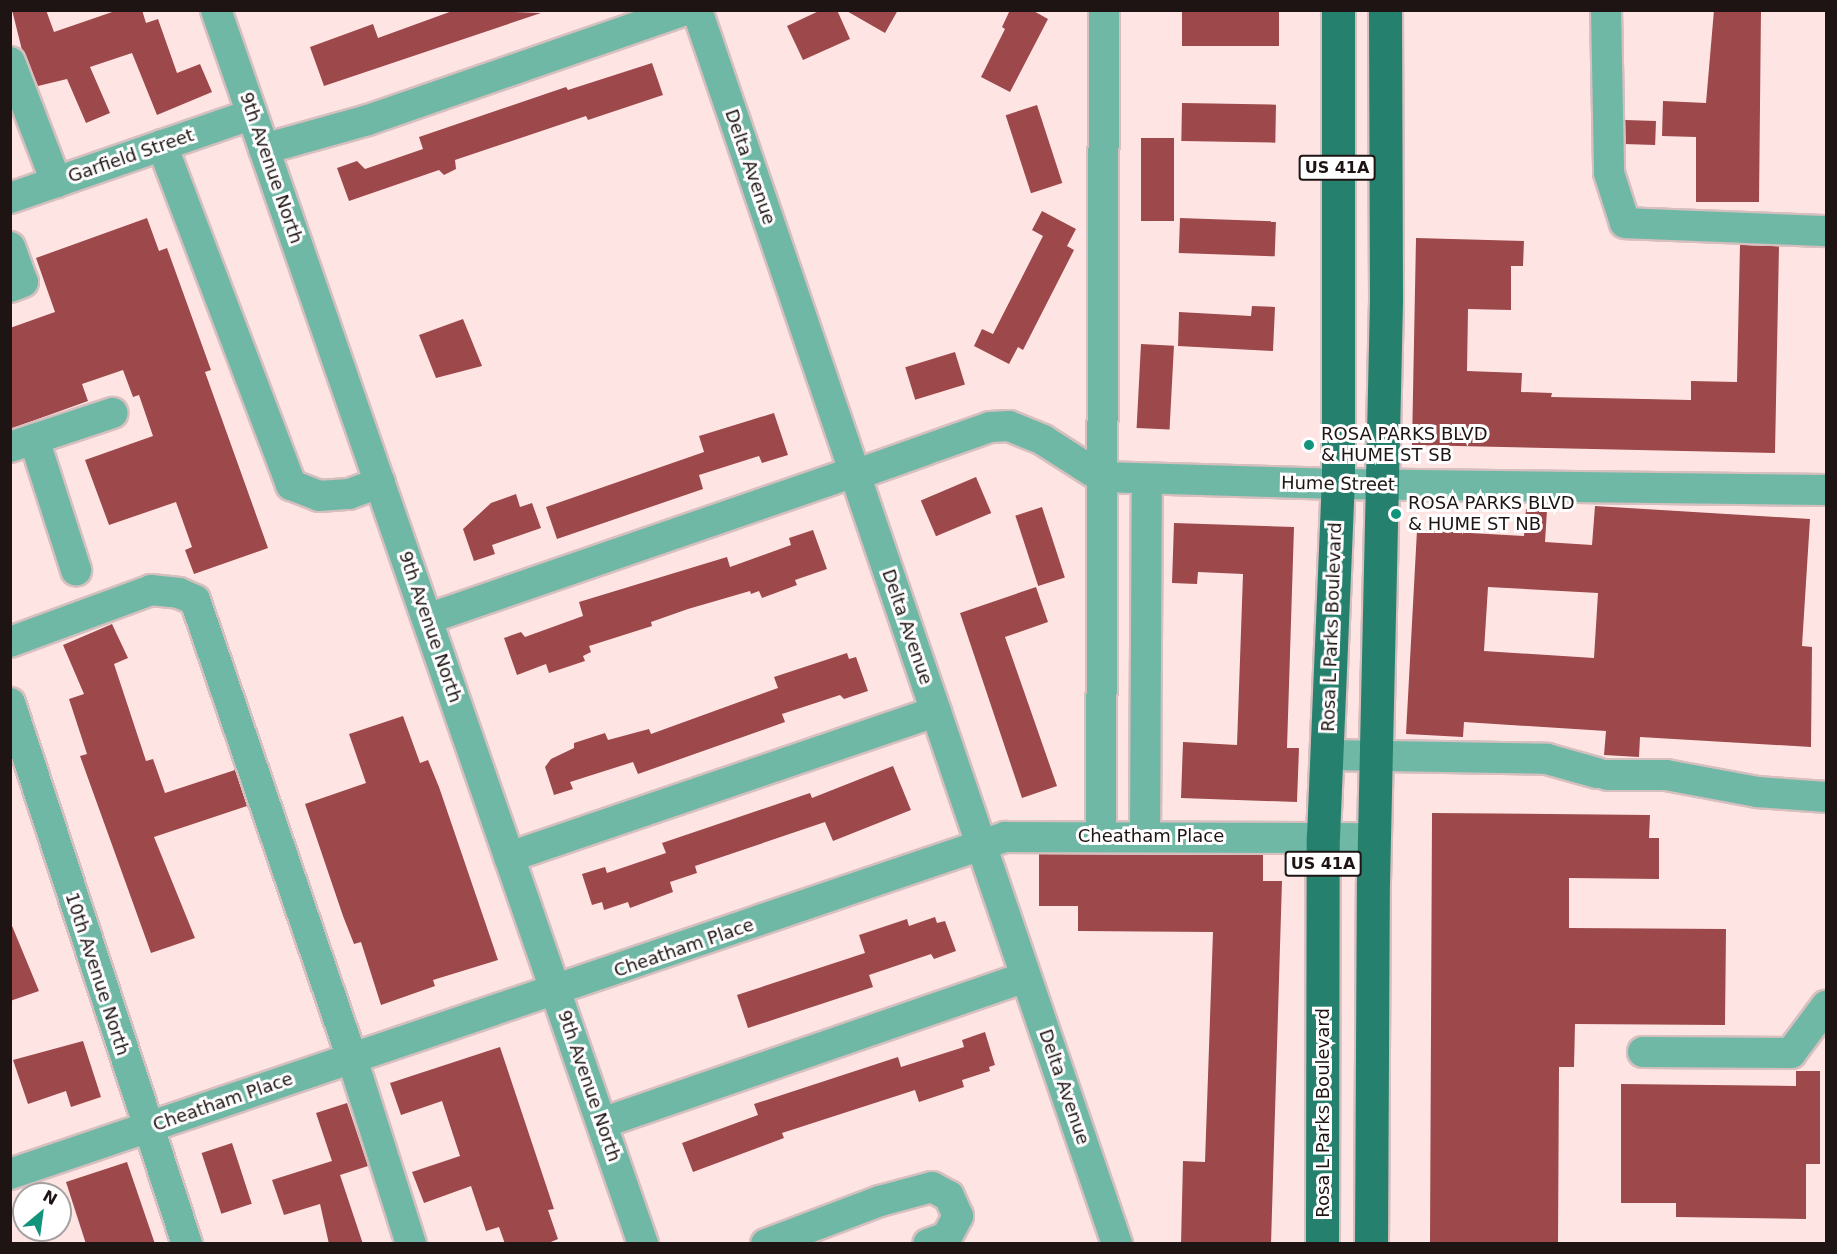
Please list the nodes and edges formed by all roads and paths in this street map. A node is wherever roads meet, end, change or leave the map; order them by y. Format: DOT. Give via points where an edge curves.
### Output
graph roads {
  1 [pos="216,10"];
  2 [pos="685,10"];
  3 [pos="697,10"];
  4 [pos="1104,10"];
  5 [pos="1338,10"];
  6 [pos="1385,10"];
  7 [pos="1606,10"];
  8 [pos="10,62"];
  9 [pos="252,114"];
  10 [pos="162,145"];
  11 [pos="264,149"];
  12 [pos="56,182"];
  13 [pos="10,198"];
  14 [pos="1827,231"];
  15 [pos="10,247"];
  16 [pos="10,287"];
  17 [pos="112,412"];
  18 [pos="22,443"];
  19 [pos="855,474"];
  20 [pos="1101,477"];
  21 [pos="1147,479"];
  22 [pos="380,483"];
  23 [pos="1338,484"];
  24 [pos="1382,485"];
  25 [pos="1827,489"];
  26 [pos="76,570"];
  27 [pos="427,619"];
  28 [pos="10,642"];
  29 [pos="10,703"];
  30 [pos="936,712"];
  31 [pos="1327,755"];
  32 [pos="1376,756"];
  33 [pos="1827,797"];
  34 [pos="1101,835"];
  35 [pos="1145,835"];
  36 [pos="1323,836"];
  37 [pos="1375,838"];
  38 [pos="982,847"];
  39 [pos="509,856"];
  40 [pos="1026,977"];
  41 [pos="556,991"];
  42 [pos="1827,1006"];
  43 [pos="1643,1052"];
  44 [pos="352,1058"];
  45 [pos="602,1124"];
  46 [pos="147,1129"];
  47 [pos="10,1174"];
  48 [pos="188,1244"];
  49 [pos="411,1244"];
  50 [pos="643,1244"];
  51 [pos="766,1244"];
  52 [pos="928,1244"];
  53 [pos="1117,1244"];
  54 [pos="1322,1244"];
  55 [pos="1371,1244"];
  1 -- 9 [label="street, 9th Avenue North"];
  2 -- 11 [label="street" via="368,120"];
  3 -- 19 [label="street, Delta Avenue"];
  4 -- 20 [label="street"];
  5 -- 23 [label="main road, Rosa L Parks Boulevard / US 41A"];
  6 -- 24 [label="main road, US 41A"];
  7 -- 14 [label="street" via="1609,173 1625,223"];
  8 -- 12 [label="street"];
  9 -- 10 [label="street, Garfield Street"];
  9 -- 11 [label="street, 9th Avenue North"];
  10 -- 12 [label="street, Garfield Street"];
  10 -- 22 [label="street" via="291,485 319,496 349,494"];
  11 -- 22 [label="street, 9th Avenue North"];
  12 -- 13 [label="street, Garfield Street"];
  15 -- 16 [label="street" via="23,282"];
  17 -- 18 [label="street"];
  18 -- 26 [label="street"];
  19 -- 20 [label="street" via="990,427 1009,426 1043,440"];
  19 -- 27 [label="street"];
  19 -- 30 [label="street, Delta Avenue"];
  20 -- 21 [label="street, Hume Street"];
  20 -- 34 [label="street"];
  21 -- 23 [label="street, Hume Street"];
  21 -- 35 [label="street"];
  22 -- 27 [label="street, 9th Avenue North"];
  23 -- 24 [label="street, Hume Street"];
  23 -- 31 [label="main road, Rosa L Parks Boulevard / US 41A"];
  24 -- 25 [label="street, Hume Street"];
  24 -- 32 [label="main road, US 41A"];
  27 -- 39 [label="street, 9th Avenue North"];
  28 -- 44 [label="street" via="151,590 179,593 195,600"];
  29 -- 46 [label="street, 10th Avenue North"];
  30 -- 38 [label="street, Delta Avenue"];
  30 -- 39 [label="street"];
  31 -- 32 [label="street"];
  31 -- 36 [label="main road, Rosa L Parks Boulevard / US 41A"];
  32 -- 33 [label="street" via="1547,759 1602,774 1666,776 1756,792"];
  32 -- 37 [label="main road, US 41A"];
  34 -- 35 [label="street, Cheatham Place"];
  34 -- 38 [label="street, Cheatham Place" via="1005,837"];
  35 -- 36 [label="street, Cheatham Place"];
  36 -- 37 [label="street, Cheatham Place"];
  36 -- 54 [label="main road, Rosa L Parks Boulevard / US 41A"];
  37 -- 55 [label="main road, US 41A"];
  38 -- 40 [label="street, Delta Avenue"];
  38 -- 41 [label="street, Cheatham Place"];
  39 -- 41 [label="street, 9th Avenue North"];
  40 -- 45 [label="street"];
  40 -- 53 [label="street, Delta Avenue"];
  41 -- 44 [label="street, Cheatham Place"];
  41 -- 45 [label="street, 9th Avenue North"];
  42 -- 43 [label="street" via="1791,1053"];
  44 -- 46 [label="street, Cheatham Place"];
  44 -- 49 [label="street"];
  45 -- 50 [label="street, 9th Avenue North"];
  46 -- 47 [label="street, Cheatham Place"];
  46 -- 48 [label="street, 10th Avenue North"];
  51 -- 52 [label="street" via="880,1201 932,1187 949,1196 958,1216 948,1237"];
}
